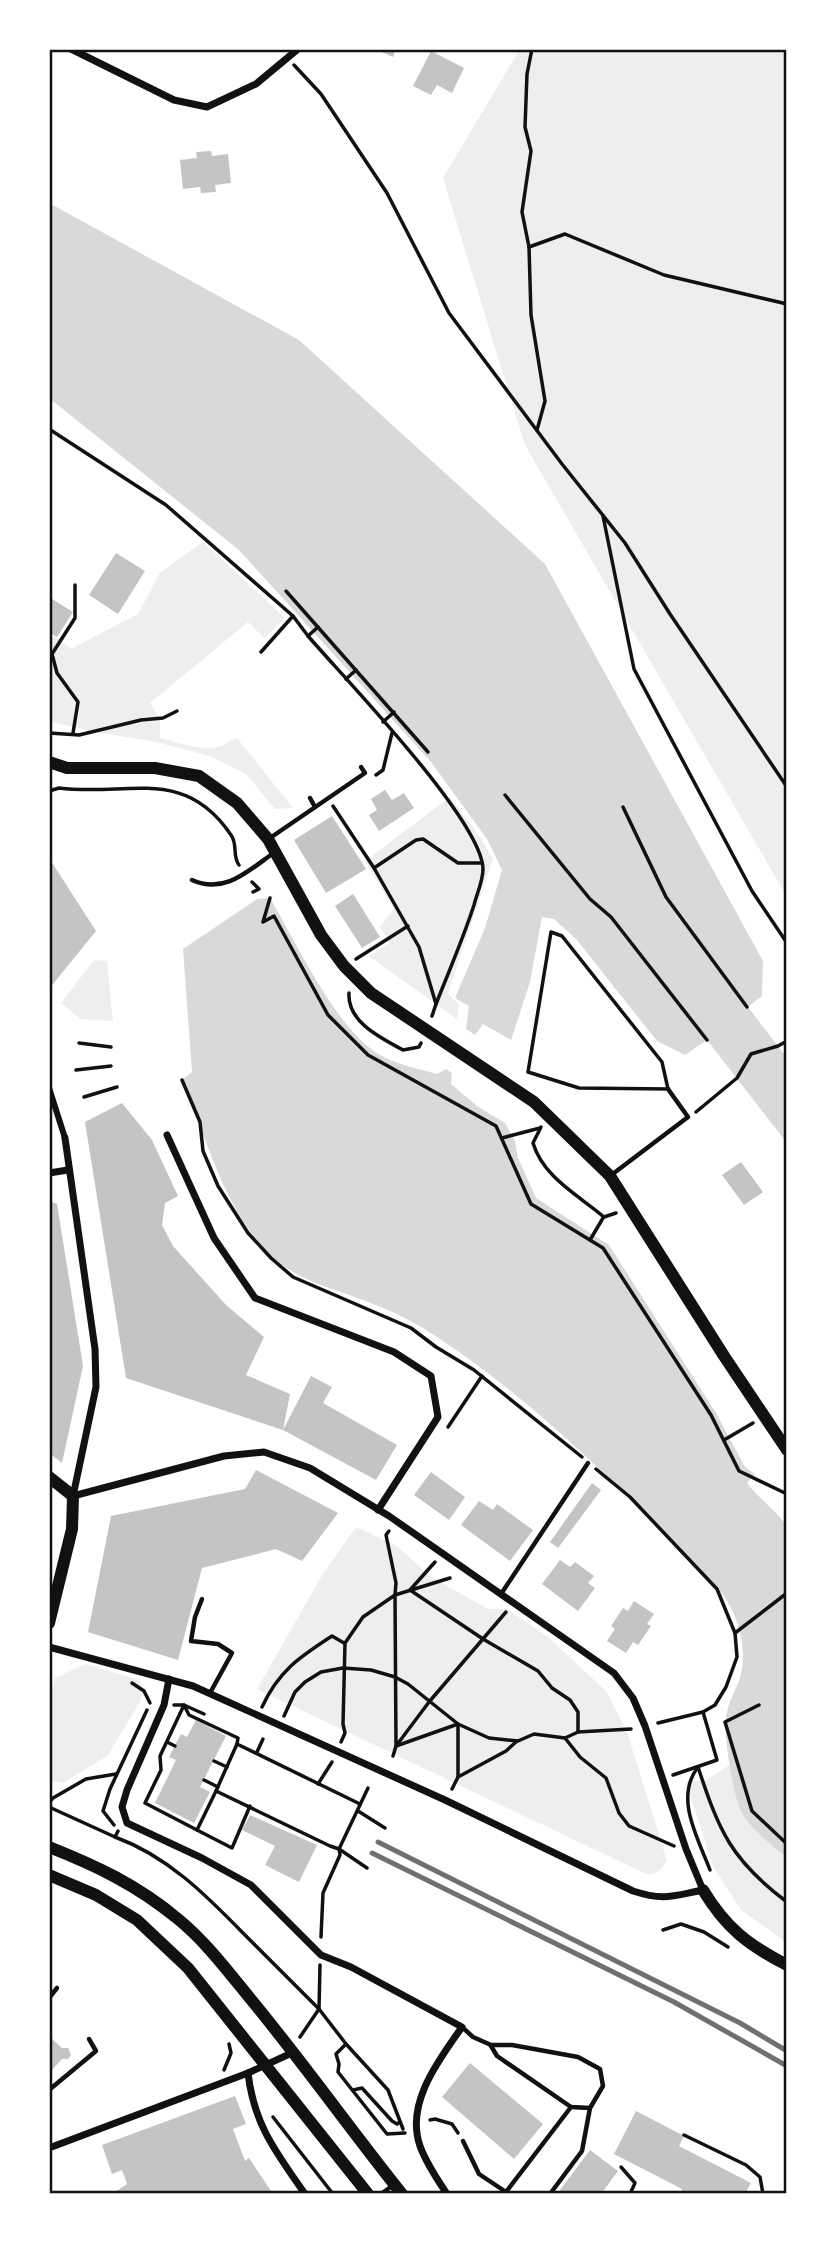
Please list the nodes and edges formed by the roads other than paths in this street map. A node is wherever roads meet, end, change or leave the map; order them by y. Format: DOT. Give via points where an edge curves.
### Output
graph roads {
  1 [pos="71,49"];
  2 [pos="298,49"];
  3 [pos="49,762"];
  4 [pos="361,767"];
  5 [pos="310,798"];
  6 [pos="315,807"];
  7 [pos="268,839"];
  8 [pos="275,851"];
  9 [pos="192,880"];
  10 [pos="49,1088"];
  11 [pos="668,1089"];
  12 [pos="167,1135"];
  13 [pos="65,1138"];
  14 [pos="68,1170"];
  15 [pos="49,1173"];
  16 [pos="610,1177"];
  17 [pos="787,1450"];
  18 [pos="588,1462"];
  19 [pos="49,1477"];
  20 [pos="73,1496"];
  21 [pos="378,1510"];
  22 [pos="501,1594"];
  23 [pos="202,1599"];
  24 [pos="49,1623"];
  25 [pos="49,1647"];
  26 [pos="169,1679"];
  27 [pos="210,1693"];
  28 [pos="49,1847"];
  29 [pos="49,1875"];
  30 [pos="703,1890"];
  31 [pos="787,1965"];
  32 [pos="57,1988"];
  33 [pos="49,1998"];
  34 [pos="462,2027"];
  35 [pos="89,2039"];
  36 [pos="491,2045"];
  37 [pos="295,2052"];
  38 [pos="267,2065"];
  39 [pos="248,2073"];
  40 [pos="49,2090"];
  41 [pos="571,2108"];
  42 [pos="590,2108"];
  43 [pos="463,2141"];
  44 [pos="49,2148"];
  45 [pos="398,2189"];
  46 [pos="305,2194"];
  47 [pos="368,2194"];
  48 [pos="381,2194"];
  49 [pos="447,2194"];
  50 [pos="550,2194"];
  1 -- 2 [label="street" via="174,100 207,107 256,84"];
  3 -- 7 [label="street" via="67,768 155,768 199,776 237,803"];
  4 -- 6 [label="lane" via="365,774"];
  5 -- 6 [label="lane"];
  6 -- 7 [label="lane"];
  7 -- 8 [label="street"];
  8 -- 9 [label="lane" via="228,883 205,886"];
  8 -- 16 [label="street" via="344,967 372,993 534,1102"];
  10 -- 13 [label="street"];
  11 -- 16 [label="lane" via="688,1117"];
  12 -- 21 [label="street" via="215,1238 255,1298 394,1352 431,1376 438,1417"];
  13 -- 14 [label="street"];
  14 -- 15 [label="street"];
  14 -- 20 [label="street" via="96,1387"];
  16 -- 17 [label="street"];
  18 -- 22 [label="lane"];
  19 -- 20 [label="street"];
  20 -- 21 [label="street" via="224,1456 264,1452 310,1468"];
  20 -- 24 [label="street" via="72,1529"];
  21 -- 22 [label="street"];
  22 -- 30 [label="street" via="614,1673 633,1698"];
  23 -- 27 [label="lane" via="191,1641 218,1644 232,1653"];
  25 -- 26 [label="street"];
  26 -- 27 [label="street"];
  26 -- 34 [label="street" via="164,1705 122,1807 127,1823 251,1885 321,1955"];
  27 -- 30 [label="street" via="633,1891 669,1898"];
  28 -- 37 [label="street" via="106,1870 180,1920"];
  29 -- 38 [label="street" via="96,1895 137,1920 188,1968"];
  30 -- 31 [label="street" via="734,1931"];
  32 -- 33 [label="lane"];
  34 -- 36 [label="lane"];
  34 -- 49 [label="street" via="435,2066 416,2116 420,2147"];
  35 -- 40 [label="lane" via="96,2051"];
  36 -- 41 [label="lane" via="497,2056"];
  36 -- 42 [label="lane" via="578,2057 600,2069 603,2086"];
  37 -- 38 [label="street"];
  37 -- 45 [label="street"];
  38 -- 39 [label="street"];
  38 -- 47 [label="street"];
  39 -- 44 [label="street"];
  39 -- 46 [label="street" via="251,2099 266,2138"];
  41 -- 42 [label="lane"];
  41 -- 43 [label="lane" via="506,2192 479,2174"];
  42 -- 50 [label="lane" via="582,2151"];
  45 -- 48 [label="lane"];
}
